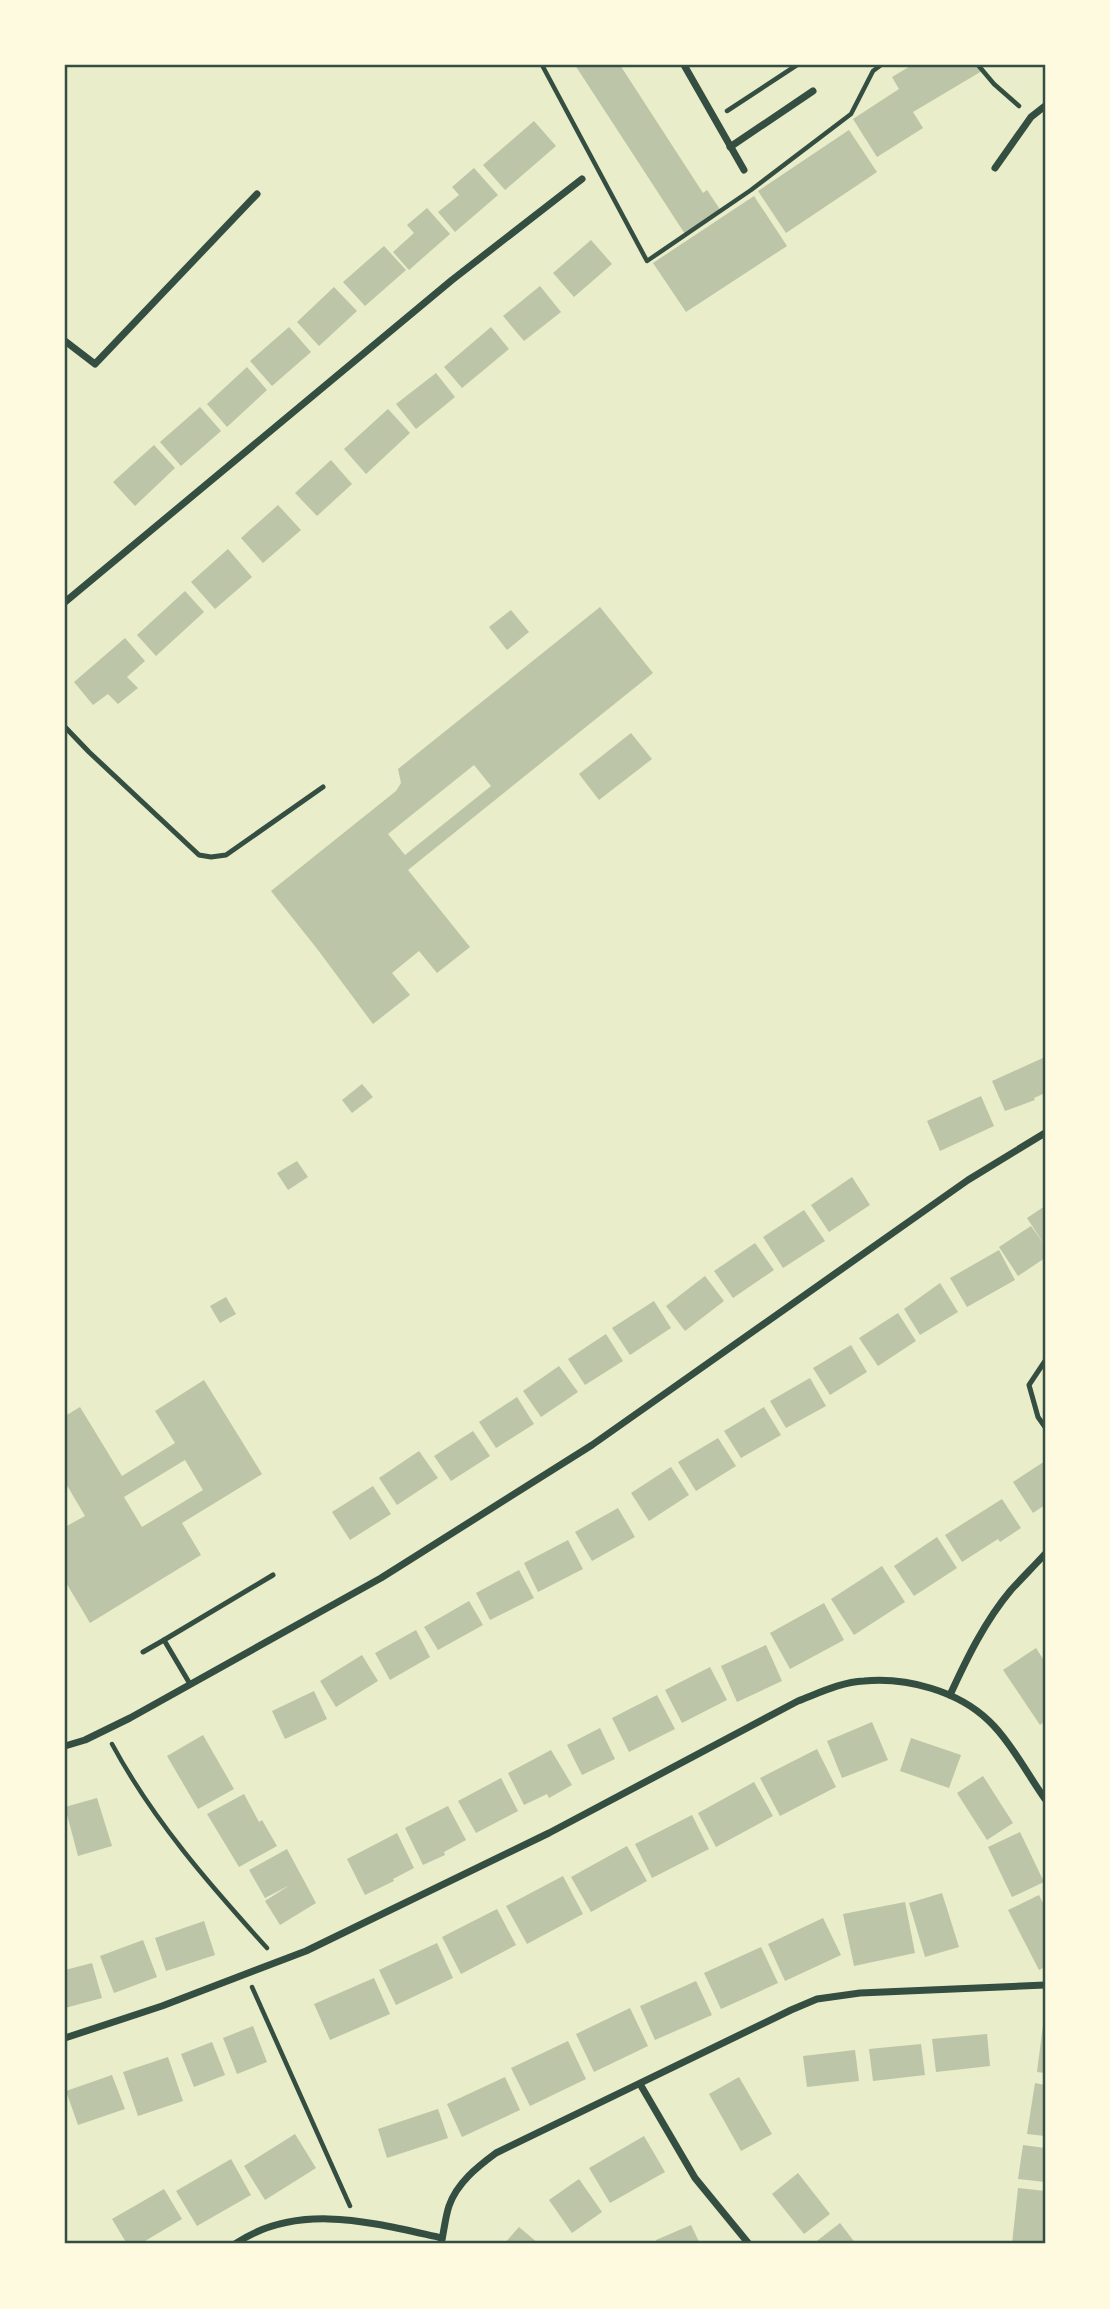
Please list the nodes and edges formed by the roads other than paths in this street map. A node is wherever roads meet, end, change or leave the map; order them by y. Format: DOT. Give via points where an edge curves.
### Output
graph roads {
  1 [pos="684,65"];
  2 [pos="813,90"];
  3 [pos="1045,106"];
  4 [pos="730,147"];
  5 [pos="995,168"];
  6 [pos="744,170"];
  7 [pos="582,179"];
  8 [pos="257,194"];
  9 [pos="65,341"];
  10 [pos="65,602"];
  11 [pos="65,727"];
  12 [pos="323,787"];
  13 [pos="1045,1133"];
  14 [pos="1045,1361"];
  15 [pos="1045,1427"];
  16 [pos="1045,1554"];
  17 [pos="273,1575"];
  18 [pos="164,1640"];
  19 [pos="142,1652"];
  20 [pos="190,1684"];
  21 [pos="950,1695"];
  22 [pos="65,1746"];
  23 [pos="1045,1799"];
  24 [pos="1045,1985"];
  25 [pos="65,2038"];
  26 [pos="639,2084"];
  27 [pos="442,2241"];
  28 [pos="234,2244"];
  29 [pos="749,2244"];
  1 -- 4 [label="street"];
  2 -- 4 [label="street"];
  3 -- 5 [label="street" via="1031,117"];
  4 -- 6 [label="street"];
  7 -- 10 [label="street" via="452,280"];
  8 -- 9 [label="street" via="95,364"];
  11 -- 12 [label="lane" via="199,856 226,855"];
  13 -- 20 [label="street" via="968,1180 592,1445 381,1578"];
  14 -- 15 [label="lane" via="1029,1385"];
  16 -- 21 [label="street" via="990,1619"];
  17 -- 18 [label="lane"];
  18 -- 19 [label="lane"];
  18 -- 20 [label="lane"];
  20 -- 22 [label="street"];
  21 -- 23 [label="street" via="990,1721"];
  21 -- 25 [label="street" via="899,1682 864,1681 798,1701 549,1833 279,1962"];
  24 -- 26 [label="street" via="817,1999"];
  26 -- 27 [label="street" via="496,2153 475,2168 449,2205"];
  26 -- 29 [label="street" via="695,2178"];
  27 -- 28 [label="street" via="356,2220 307,2219"];
}
